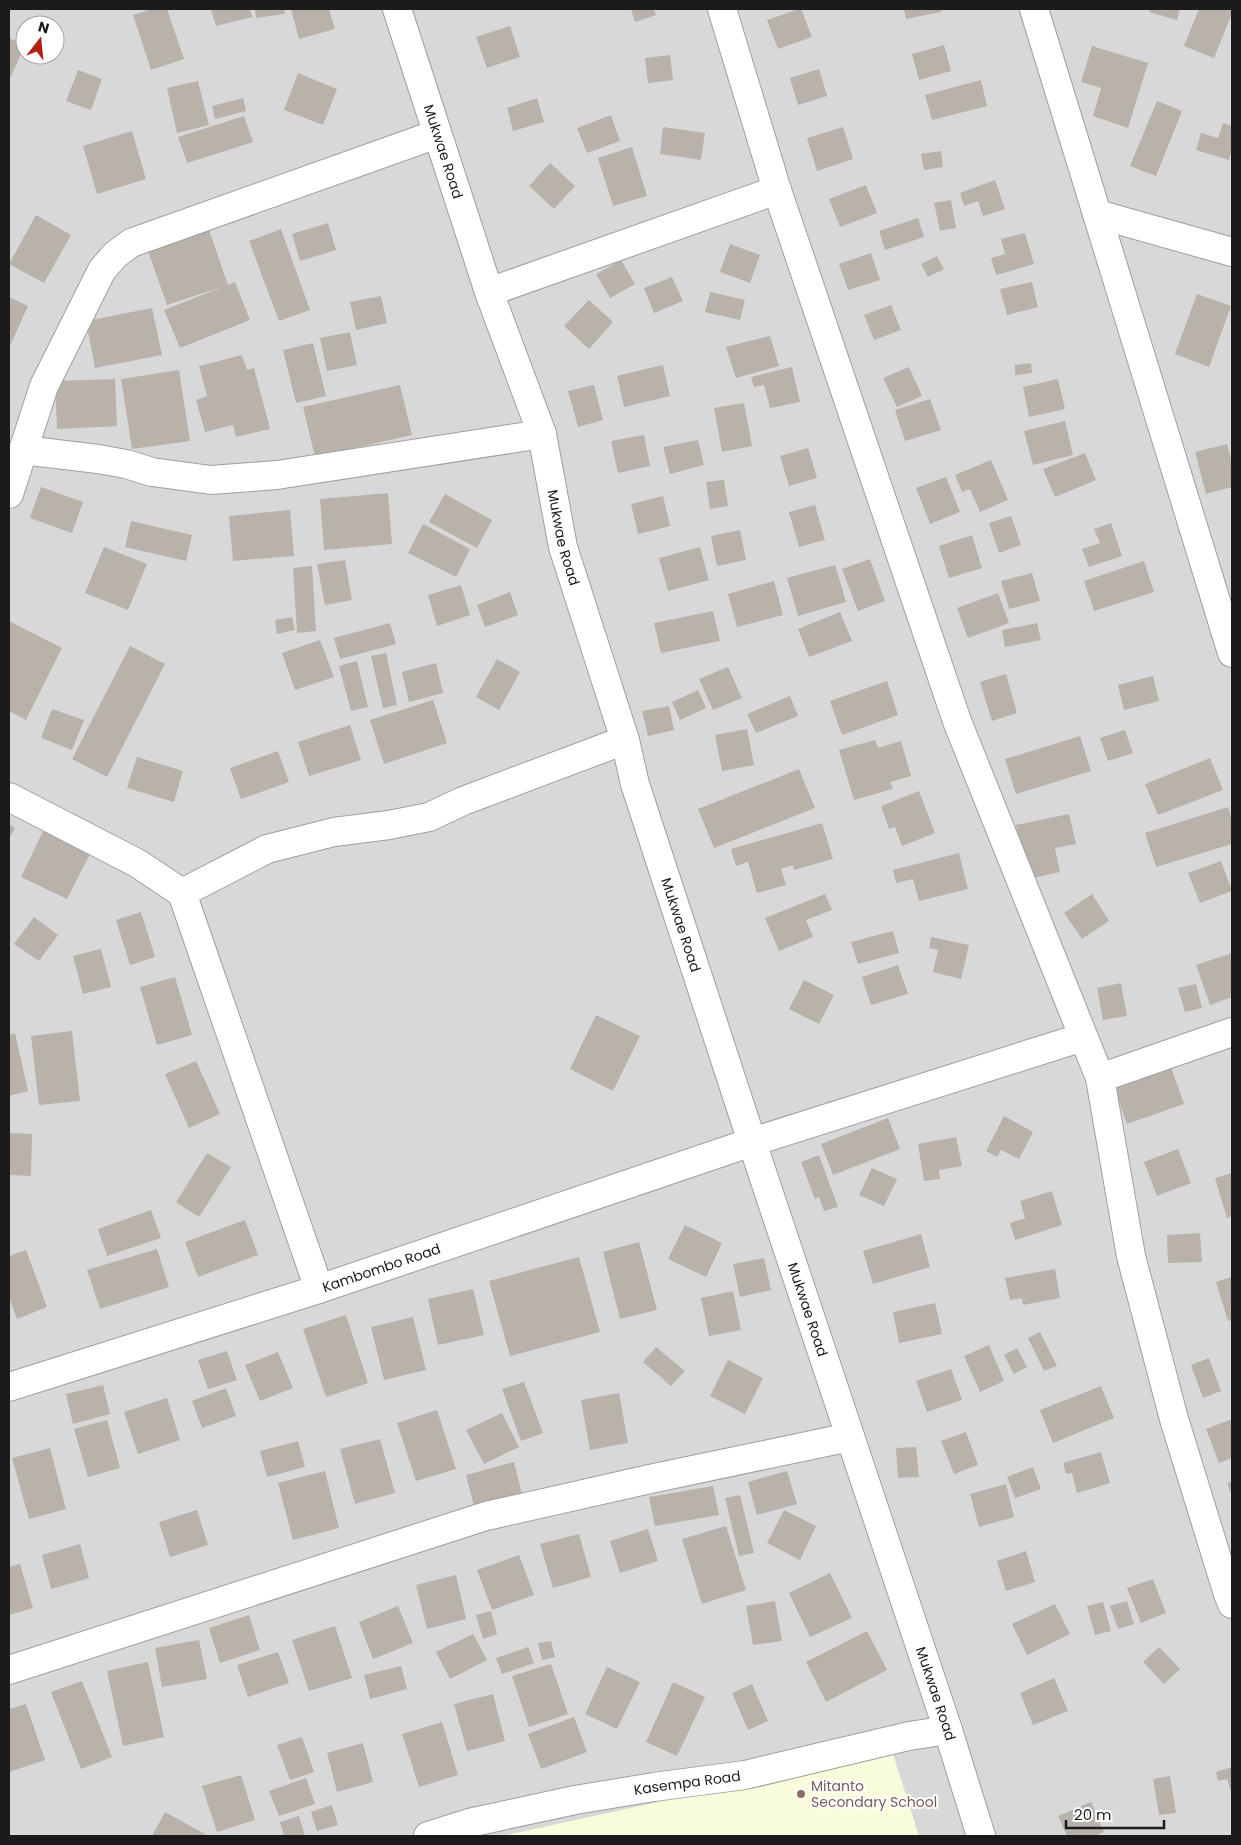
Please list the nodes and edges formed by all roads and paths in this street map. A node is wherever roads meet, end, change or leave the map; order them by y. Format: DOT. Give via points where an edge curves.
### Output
graph roads {
  1 [pos="397,9"];
  2 [pos="722,9"];
  3 [pos="1034,9"];
  4 [pos="437,134"];
  5 [pos="777,190"];
  6 [pos="1097,214"];
  7 [pos="1232,252"];
  8 [pos="489,292"];
  9 [pos="542,434"];
  10 [pos="23,450"];
  11 [pos="9,494"];
  12 [pos="1232,653"];
  13 [pos="625,740"];
  14 [pos="9,797"];
  15 [pos="182,893"];
  16 [pos="1232,1032"];
  17 [pos="1083,1037"];
  18 [pos="1100,1078"];
  19 [pos="752,1142"];
  20 [pos="319,1289"];
  21 [pos="11,1379"];
  22 [pos="850,1437"];
  23 [pos="1232,1604"];
  24 [pos="9,1670"];
  25 [pos="948,1730"];
  26 [pos="428,1836"];
  27 [pos="981,1836"];
  1 -- 4 [label="street, Mukwae Road"];
  2 -- 5 [label="street"];
  3 -- 6 [label="street"];
  4 -- 8 [label="street, Mukwae Road"];
  4 -- 10 [label="street" via="130,243 102,270 44,386"];
  5 -- 8 [label="street"];
  5 -- 17 [label="street" via="957,721"];
  6 -- 7 [label="street"];
  6 -- 12 [label="street"];
  8 -- 9 [label="street, Mukwae Road"];
  9 -- 10 [label="street" via="277,475 211,480 152,472 98,459"];
  9 -- 13 [label="street, Mukwae Road" via="563,547"];
  10 -- 11 [label="street"];
  13 -- 15 [label="street" via="429,817 334,832 267,849"];
  13 -- 19 [label="street, Mukwae Road" via="635,784"];
  14 -- 15 [label="street" via="137,863"];
  15 -- 20 [label="street"];
  16 -- 18 [label="street"];
  17 -- 18 [label="street"];
  17 -- 19 [label="street, Kambombo Road"];
  18 -- 23 [label="street" via="1131,1256 1174,1419"];
  19 -- 20 [label="street, Kambombo Road"];
  19 -- 22 [label="street, Mukwae Road"];
  20 -- 21 [label="street, Kambombo Road"];
  22 -- 24 [label="street" via="486,1516"];
  22 -- 25 [label="street, Mukwae Road"];
  25 -- 26 [label="street, Kasempa Road" via="909,1736 745,1775 575,1800 469,1823"];
  25 -- 27 [label="street, Mukwae Road"];
}
